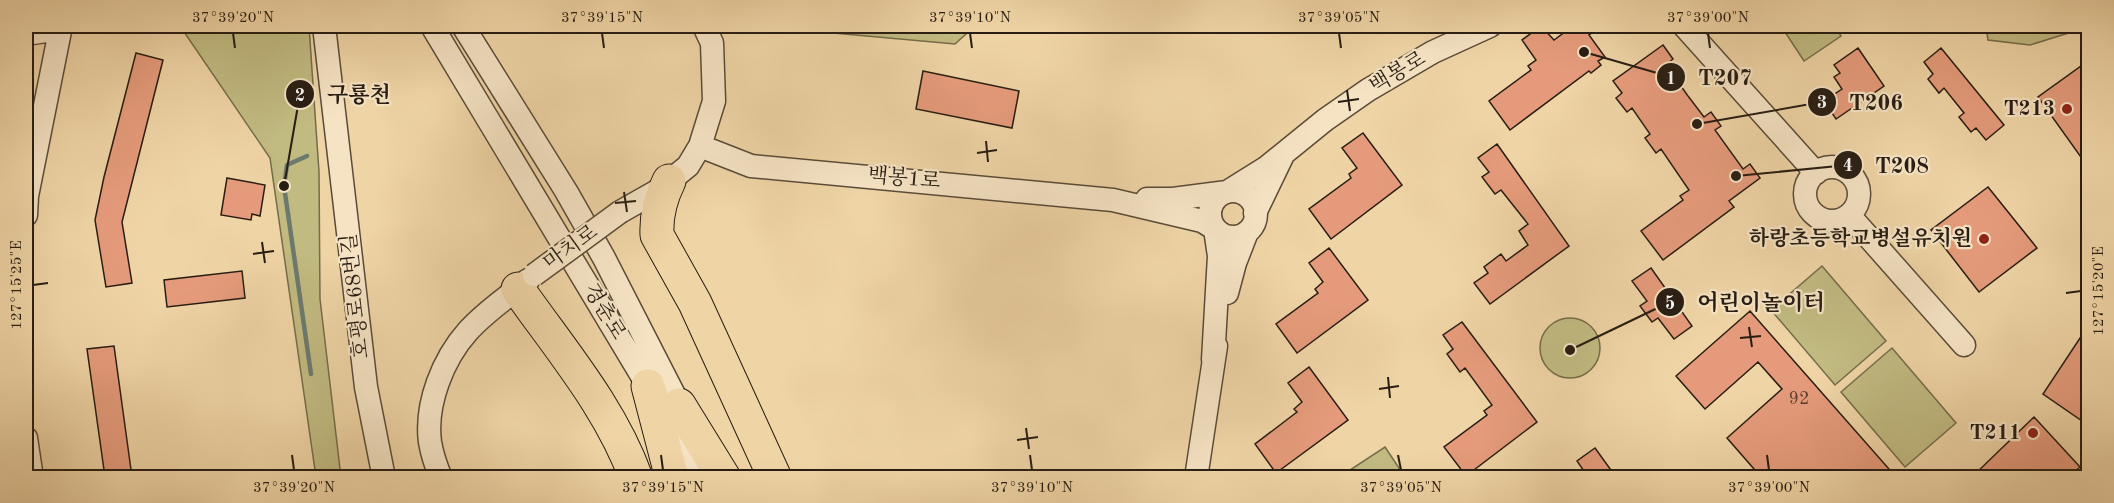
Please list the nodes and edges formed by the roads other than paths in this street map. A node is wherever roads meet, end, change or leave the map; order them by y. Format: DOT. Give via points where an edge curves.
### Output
graph roads {
  1 [pos="324,26"];
  2 [pos="340,26"];
  3 [pos="432,26"];
  4 [pos="463,26"];
  5 [pos="704,26"];
  6 [pos="1490,26"];
  7 [pos="1684,26"];
  8 [pos="61,27"];
  9 [pos="26,34"];
  10 [pos="336,112"];
  11 [pos="700,146"];
  12 [pos="1284,153"];
  13 [pos="1816,173"];
  14 [pos="669,181"];
  15 [pos="1227,192"];
  16 [pos="1113,200"];
  17 [pos="26,215"];
  18 [pos="1849,215"];
  19 [pos="1251,222"];
  20 [pos="1215,229"];
  21 [pos="526,282"];
  22 [pos="1964,345"];
  23 [pos="1213,360"];
  24 [pos="648,386"];
  25 [pos="679,405"];
  26 [pos="26,438"];
  27 [pos="32,477"];
  28 [pos="384,477"];
  29 [pos="441,477"];
  30 [pos="636,477"];
  31 [pos="672,477"];
  32 [pos="694,477"];
  33 [pos="714,477"];
  34 [pos="724,477"];
  35 [pos="775,477"];
  36 [pos="1196,477"];
  1 -- 10 [label="street"];
  2 -- 10 [label="street"];
  3 -- 24 [label="street, 경춘로"];
  4 -- 25 [label="street, 경춘로" via="566,191"];
  5 -- 11 [label="street, 마치로" via="712,43 714,100"];
  6 -- 12 [label="street, 백봉로" via="1433,52 1368,90"];
  7 -- 13 [label="street"];
  8 -- 9 [label="street"];
  8 -- 17 [label="street"];
  10 -- 28 [label="street, 호평로68번길" via="366,387"];
  11 -- 14 [label="street, 마치로" via="688,166"];
  11 -- 16 [label="street, 백봉1로" via="751,166"];
  12 -- 15 [label="street, 백봉로"];
  12 -- 19 [label="street, 백봉로"];
  13 -- 18 [label="street" via="1841,169 1854,180 1857,204"];
  13 -- 18 [label="street" via="1805,196 1812,212 1827,221"];
  14 -- 21 [label="street, 마치로, bridge"];
  14 -- 35 [label="highway" via="658,209 657,235 695,303"];
  15 -- 16 [label="street, 백봉1로" via="1173,199"];
  15 -- 19 [label="street" via="1249,199"];
  15 -- 20 [label="street" via="1211,208"];
  16 -- 20 [label="street, 백봉1로" via="1194,218"];
  18 -- 22 [label="street"];
  19 -- 20 [label="street" via="1234,237"];
  19 -- 23 [label="street, 백봉로" via="1232,272"];
  20 -- 23 [label="street, 백봉로" via="1219,256"];
  21 -- 29 [label="street, 마치로" via="468,331 442,373 429,426"];
  21 -- 30 [label="highway" via="622,443"];
  23 -- 36 [label="street, 백봉로"];
  24 -- 31 [label="highway"];
  24 -- 32 [label="street, 경춘로"];
  25 -- 33 [label="street, 경춘로"];
  25 -- 34 [label="highway"];
  26 -- 27 [label="street"];
}
